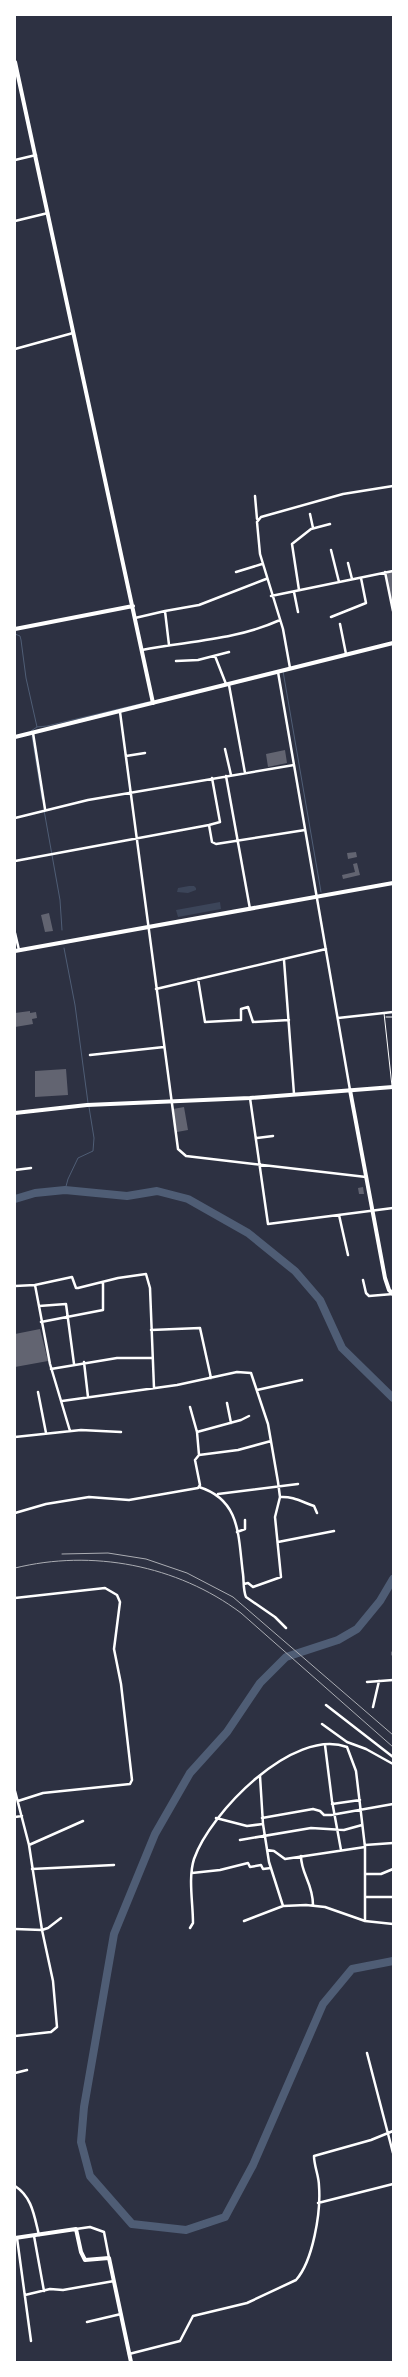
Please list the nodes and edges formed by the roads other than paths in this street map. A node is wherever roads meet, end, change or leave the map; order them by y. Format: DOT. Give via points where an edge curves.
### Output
graph roads {
  1 [pos="15,62"];
  2 [pos="20,88"];
  3 [pos="15,90"];
  4 [pos="36,155"];
  5 [pos="15,160"];
  6 [pos="48,213"];
  7 [pos="15,220"];
  8 [pos="73,333"];
  9 [pos="15,349"];
  10 [pos="393,486"];
  11 [pos="255,496"];
  12 [pos="310,514"];
  13 [pos="258,521"];
  14 [pos="330,524"];
  15 [pos="313,528"];
  16 [pos="331,550"];
  17 [pos="348,563"];
  18 [pos="262,564"];
  19 [pos="393,571"];
  20 [pos="236,572"];
  21 [pos="385,572"];
  22 [pos="361,578"];
  23 [pos="266,579"];
  24 [pos="352,579"];
  25 [pos="339,582"];
  26 [pos="299,590"];
  27 [pos="294,592"];
  28 [pos="271,596"];
  29 [pos="133,606"];
  30 [pos="165,611"];
  31 [pos="393,611"];
  32 [pos="298,612"];
  33 [pos="331,617"];
  34 [pos="135,618"];
  35 [pos="280,620"];
  36 [pos="340,624"];
  37 [pos="15,628"];
  38 [pos="393,643"];
  39 [pos="169,645"];
  40 [pos="140,650"];
  41 [pos="229,652"];
  42 [pos="346,655"];
  43 [pos="215,656"];
  44 [pos="176,661"];
  45 [pos="289,670"];
  46 [pos="279,672"];
  47 [pos="227,685"];
  48 [pos="152,702"];
  49 [pos="120,712"];
  50 [pos="33,733"];
  51 [pos="15,737"];
  52 [pos="225,749"];
  53 [pos="145,753"];
  54 [pos="126,756"];
  55 [pos="294,765"];
  56 [pos="245,773"];
  57 [pos="230,775"];
  58 [pos="226,776"];
  59 [pos="212,778"];
  60 [pos="131,794"];
  61 [pos="44,810"];
  62 [pos="15,818"];
  63 [pos="209,825"];
  64 [pos="305,830"];
  65 [pos="136,838"];
  66 [pos="237,840"];
  67 [pos="15,861"];
  68 [pos="393,883"];
  69 [pos="316,896"];
  70 [pos="250,909"];
  71 [pos="148,928"];
  72 [pos="15,933"];
  73 [pos="17,950"];
  74 [pos="326,950"];
  75 [pos="284,960"];
  76 [pos="198,979"];
  77 [pos="156,989"];
  78 [pos="384,1012"];
  79 [pos="393,1012"];
  80 [pos="385,1017"];
  81 [pos="393,1017"];
  82 [pos="338,1018"];
  83 [pos="288,1020"];
  84 [pos="164,1047"];
  85 [pos="90,1055"];
  86 [pos="392,1079"];
  87 [pos="392,1087"];
  88 [pos="350,1090"];
  89 [pos="294,1094"];
  90 [pos="250,1098"];
  91 [pos="171,1102"];
  92 [pos="15,1113"];
  93 [pos="273,1136"];
  94 [pos="256,1138"];
  95 [pos="259,1165"];
  96 [pos="31,1168"];
  97 [pos="15,1170"];
  98 [pos="366,1177"];
  99 [pos="393,1208"];
  100 [pos="372,1211"];
  101 [pos="339,1215"];
  102 [pos="348,1255"];
  103 [pos="362,1280"];
  104 [pos="102,1282"];
  105 [pos="35,1285"];
  106 [pos="15,1286"];
  107 [pos="393,1294"];
  108 [pos="39,1306"];
  109 [pos="69,1317"];
  110 [pos="41,1322"];
  111 [pos="151,1330"];
  112 [pos="152,1358"];
  113 [pos="84,1362"];
  114 [pos="74,1364"];
  115 [pos="51,1369"];
  116 [pos="211,1378"];
  117 [pos="302,1380"];
  118 [pos="154,1388"];
  119 [pos="257,1390"];
  120 [pos="38,1392"];
  121 [pos="88,1397"];
  122 [pos="62,1401"];
  123 [pos="228,1403"];
  124 [pos="190,1408"];
  125 [pos="249,1416"];
  126 [pos="231,1423"];
  127 [pos="70,1431"];
  128 [pos="121,1432"];
  129 [pos="197,1432"];
  130 [pos="46,1433"];
  131 [pos="15,1436"];
  132 [pos="271,1441"];
  133 [pos="199,1455"];
  134 [pos="298,1484"];
  135 [pos="279,1485"];
  136 [pos="199,1487"];
  137 [pos="218,1494"];
  138 [pos="280,1497"];
  139 [pos="15,1513"];
  140 [pos="317,1513"];
  141 [pos="245,1520"];
  142 [pos="334,1531"];
  143 [pos="237,1532"];
  144 [pos="278,1542"];
  145 [pos="244,1584"];
  146 [pos="15,1598"];
  147 [pos="286,1628"];
  148 [pos="393,1680"];
  149 [pos="379,1681"];
  150 [pos="367,1682"];
  151 [pos="326,1705"];
  152 [pos="373,1708"];
  153 [pos="322,1724"];
  154 [pos="347,1742"];
  155 [pos="325,1745"];
  156 [pos="345,1746"];
  157 [pos="392,1757"];
  158 [pos="389,1761"];
  159 [pos="393,1764"];
  160 [pos="260,1776"];
  161 [pos="15,1791"];
  162 [pos="360,1800"];
  163 [pos="18,1801"];
  164 [pos="332,1804"];
  165 [pos="393,1804"];
  166 [pos="361,1810"];
  167 [pos="335,1815"];
  168 [pos="22,1816"];
  169 [pos="15,1817"];
  170 [pos="216,1818"];
  171 [pos="262,1818"];
  172 [pos="83,1821"];
  173 [pos="262,1824"];
  174 [pos="362,1825"];
  175 [pos="338,1829"];
  176 [pos="264,1834"];
  177 [pos="240,1840"];
  178 [pos="393,1843"];
  179 [pos="29,1845"];
  180 [pos="365,1846"];
  181 [pos="267,1850"];
  182 [pos="341,1850"];
  183 [pos="301,1856"];
  184 [pos="114,1865"];
  185 [pos="271,1868"];
  186 [pos="32,1869"];
  187 [pos="393,1869"];
  188 [pos="192,1873"];
  189 [pos="365,1874"];
  190 [pos="393,1896"];
  191 [pos="365,1897"];
  192 [pos="313,1905"];
  193 [pos="283,1906"];
  194 [pos="62,1918"];
  195 [pos="244,1921"];
  196 [pos="365,1921"];
  197 [pos="393,1924"];
  198 [pos="190,1928"];
  199 [pos="15,1929"];
  200 [pos="42,1930"];
  201 [pos="15,2036"];
  202 [pos="367,2053"];
  203 [pos="27,2070"];
  204 [pos="15,2073"];
  205 [pos="393,2131"];
  206 [pos="388,2133"];
  207 [pos="393,2153"];
  208 [pos="393,2184"];
  209 [pos="15,2186"];
  210 [pos="318,2203"];
  211 [pos="76,2229"];
  212 [pos="37,2235"];
  213 [pos="16,2238"];
  214 [pos="109,2258"];
  215 [pos="114,2282"];
  216 [pos="44,2291"];
  217 [pos="26,2295"];
  218 [pos="121,2314"];
  219 [pos="87,2322"];
  220 [pos="31,2341"];
  221 [pos="129,2354"];
  222 [pos="131,2362"];
  1 -- 2 [label="street"];
  2 -- 3 [label="street"];
  2 -- 4 [label="street"];
  4 -- 5 [label="street"];
  4 -- 6 [label="street"];
  6 -- 7 [label="street"];
  6 -- 8 [label="street"];
  8 -- 9 [label="street"];
  8 -- 29 [label="street"];
  10 -- 13 [label="street" via="315,501 274,512"];
  11 -- 13 [label="street"];
  12 -- 15 [label="street"];
  13 -- 18 [label="street"];
  14 -- 15 [label="street"];
  15 -- 26 [label="street" via="292,544"];
  16 -- 25 [label="street"];
  17 -- 24 [label="street"];
  18 -- 20 [label="street"];
  18 -- 23 [label="street"];
  19 -- 21 [label="street"];
  21 -- 22 [label="street"];
  21 -- 31 [label="street"];
  22 -- 24 [label="street"];
  22 -- 33 [label="street" via="366,603"];
  23 -- 28 [label="street"];
  23 -- 30 [label="street" via="199,604"];
  24 -- 25 [label="street"];
  25 -- 26 [label="street"];
  26 -- 27 [label="street"];
  27 -- 28 [label="street"];
  27 -- 32 [label="street"];
  28 -- 35 [label="street"];
  29 -- 34 [label="street"];
  29 -- 37 [label="street"];
  30 -- 34 [label="street"];
  30 -- 39 [label="street"];
  34 -- 40 [label="street"];
  35 -- 39 [label="street" via="218,640"];
  35 -- 45 [label="street"];
  36 -- 42 [label="street"];
  38 -- 42 [label="street"];
  39 -- 40 [label="street"];
  40 -- 48 [label="street"];
  41 -- 43 [label="street"];
  42 -- 45 [label="street"];
  43 -- 44 [label="street"];
  43 -- 47 [label="street"];
  45 -- 46 [label="street"];
  46 -- 47 [label="street"];
  46 -- 55 [label="street"];
  47 -- 48 [label="street"];
  47 -- 56 [label="street"];
  48 -- 49 [label="street"];
  49 -- 50 [label="street"];
  49 -- 54 [label="street"];
  50 -- 51 [label="street"];
  50 -- 61 [label="street"];
  52 -- 57 [label="street"];
  53 -- 54 [label="street"];
  54 -- 60 [label="street"];
  55 -- 56 [label="street"];
  55 -- 64 [label="street"];
  56 -- 57 [label="street"];
  57 -- 58 [label="street"];
  58 -- 59 [label="street"];
  58 -- 66 [label="street"];
  59 -- 60 [label="street"];
  59 -- 63 [label="street" via="220,822"];
  60 -- 61 [label="street"];
  60 -- 65 [label="street"];
  61 -- 62 [label="street"];
  63 -- 65 [label="street"];
  63 -- 66 [label="street" via="213,843"];
  64 -- 66 [label="street"];
  64 -- 69 [label="street"];
  65 -- 67 [label="street"];
  65 -- 71 [label="street"];
  66 -- 70 [label="street"];
  68 -- 69 [label="street"];
  69 -- 70 [label="street"];
  69 -- 74 [label="street"];
  70 -- 71 [label="street"];
  71 -- 73 [label="street"];
  71 -- 77 [label="street"];
  72 -- 73 [label="street"];
  74 -- 75 [label="street"];
  74 -- 82 [label="street"];
  75 -- 76 [label="street"];
  75 -- 83 [label="street"];
  76 -- 77 [label="street"];
  76 -- 83 [label="street" via="205,1022 241,1020 240,1009 248,1007 252,1022"];
  77 -- 84 [label="street"];
  78 -- 79 [label="street"];
  78 -- 80 [label="lane"];
  78 -- 82 [label="street"];
  80 -- 81 [label="lane"];
  80 -- 86 [label="lane"];
  82 -- 88 [label="street"];
  83 -- 89 [label="street"];
  84 -- 85 [label="street"];
  84 -- 91 [label="street"];
  86 -- 87 [label="lane"];
  87 -- 88 [label="street"];
  88 -- 89 [label="street"];
  88 -- 98 [label="street"];
  89 -- 90 [label="street"];
  90 -- 91 [label="street"];
  90 -- 94 [label="street"];
  91 -- 92 [label="street" via="89,1105"];
  91 -- 95 [label="street" via="174,1136 180,1153"];
  93 -- 94 [label="street"];
  94 -- 95 [label="street"];
  95 -- 98 [label="street"];
  95 -- 101 [label="street" via="268,1224"];
  96 -- 97 [label="street"];
  98 -- 100 [label="street"];
  99 -- 100 [label="street"];
  100 -- 101 [label="street"];
  100 -- 107 [label="street" via="385,1278"];
  101 -- 102 [label="street"];
  103 -- 107 [label="street" via="369,1296"];
  104 -- 105 [label="street" via="77,1288 74,1278 68,1277"];
  104 -- 109 [label="street" via="104,1309"];
  104 -- 111 [label="street" via="146,1274 150,1288"];
  105 -- 106 [label="street"];
  105 -- 108 [label="street"];
  108 -- 109 [label="street" via="65,1303"];
  108 -- 110 [label="street"];
  109 -- 110 [label="street"];
  109 -- 114 [label="street"];
  110 -- 115 [label="street"];
  111 -- 112 [label="street"];
  111 -- 116 [label="street" via="200,1328"];
  112 -- 113 [label="street"];
  112 -- 118 [label="street"];
  113 -- 114 [label="street"];
  113 -- 121 [label="street"];
  114 -- 115 [label="street"];
  115 -- 122 [label="street"];
  116 -- 118 [label="street"];
  116 -- 119 [label="street" via="248,1372"];
  117 -- 119 [label="street"];
  118 -- 121 [label="street"];
  119 -- 132 [label="street"];
  120 -- 130 [label="street"];
  121 -- 122 [label="street"];
  122 -- 127 [label="street"];
  123 -- 126 [label="street"];
  124 -- 129 [label="street"];
  125 -- 126 [label="street"];
  126 -- 129 [label="street"];
  127 -- 128 [label="street"];
  127 -- 130 [label="street"];
  129 -- 133 [label="street"];
  130 -- 131 [label="street"];
  132 -- 133 [label="street" via="238,1450"];
  132 -- 135 [label="street"];
  133 -- 136 [label="street" via="195,1460"];
  134 -- 135 [label="street"];
  135 -- 137 [label="street"];
  135 -- 138 [label="street"];
  136 -- 137 [label="street"];
  136 -- 139 [label="street" via="129,1500 89,1497"];
  137 -- 143 [label="street" via="229,1506"];
  138 -- 140 [label="street" via="290,1496 306,1502 314,1506"];
  138 -- 144 [label="street" via="275,1512"];
  141 -- 143 [label="street" via="245,1529"];
  142 -- 144 [label="street"];
  143 -- 145 [label="street"];
  144 -- 145 [label="street" via="281,1578 253,1587"];
  145 -- 147 [label="street" via="250,1600"];
  146 -- 163 [label="street" via="106,1588 118,1596 120,1604 114,1649 132,1780 130,1784 43,1793"];
  148 -- 149 [label="street"];
  149 -- 150 [label="street"];
  149 -- 152 [label="street"];
  151 -- 157 [label="street"];
  153 -- 154 [label="street"];
  154 -- 156 [label="street"];
  154 -- 158 [label="street"];
  155 -- 156 [label="street"];
  155 -- 160 [label="street" via="300,1749"];
  155 -- 164 [label="street"];
  156 -- 162 [label="street" via="356,1771"];
  157 -- 158 [label="street"];
  158 -- 159 [label="street"];
  160 -- 170 [label="street"];
  160 -- 171 [label="street"];
  161 -- 163 [label="street"];
  162 -- 164 [label="street"];
  162 -- 166 [label="street"];
  163 -- 168 [label="street"];
  164 -- 167 [label="street"];
  165 -- 166 [label="street"];
  166 -- 167 [label="street"];
  166 -- 174 [label="street"];
  167 -- 171 [label="street" via="326,1816 313,1809"];
  167 -- 175 [label="street"];
  168 -- 169 [label="street"];
  168 -- 179 [label="street"];
  170 -- 173 [label="street" via="247,1826"];
  170 -- 188 [label="street" via="200,1843"];
  171 -- 173 [label="street"];
  172 -- 179 [label="street"];
  173 -- 176 [label="street"];
  174 -- 175 [label="street"];
  174 -- 180 [label="street"];
  175 -- 176 [label="street" via="311,1828"];
  175 -- 182 [label="street"];
  176 -- 177 [label="street"];
  176 -- 181 [label="street"];
  178 -- 180 [label="street"];
  179 -- 186 [label="street"];
  180 -- 182 [label="street"];
  180 -- 189 [label="street"];
  181 -- 183 [label="street" via="285,1859"];
  181 -- 185 [label="street"];
  182 -- 183 [label="street"];
  183 -- 192 [label="street"];
  184 -- 186 [label="street"];
  185 -- 188 [label="street" via="250,1867 246,1863"];
  185 -- 193 [label="street"];
  186 -- 200 [label="street"];
  187 -- 189 [label="street" via="381,1874"];
  188 -- 198 [label="street" via="193,1923"];
  189 -- 191 [label="street"];
  190 -- 191 [label="street"];
  191 -- 196 [label="street"];
  192 -- 193 [label="street"];
  192 -- 196 [label="street"];
  193 -- 195 [label="street"];
  194 -- 200 [label="street"];
  196 -- 197 [label="street"];
  199 -- 200 [label="street"];
  200 -- 201 [label="street" via="53,1981 57,2028 51,2032"];
  202 -- 206 [label="street"];
  203 -- 204 [label="street"];
  205 -- 206 [label="street"];
  206 -- 207 [label="street"];
  206 -- 210 [label="street" via="314,2156 320,2188"];
  208 -- 210 [label="street"];
  209 -- 212 [label="street" via="32,2204"];
  210 -- 221 [label="street" via="313,2244 296,2280 247,2303 195,2315 180,2341"];
  211 -- 212 [label="street"];
  211 -- 214 [label="street" via="90,2227 104,2232"];
  211 -- 214 [label="street" via="85,2260"];
  212 -- 213 [label="street"];
  212 -- 216 [label="street"];
  213 -- 217 [label="street"];
  214 -- 215 [label="street"];
  215 -- 216 [label="street"];
  215 -- 218 [label="street"];
  216 -- 217 [label="street"];
  217 -- 220 [label="street"];
  218 -- 219 [label="street"];
  218 -- 221 [label="street"];
  221 -- 222 [label="street"];
}
